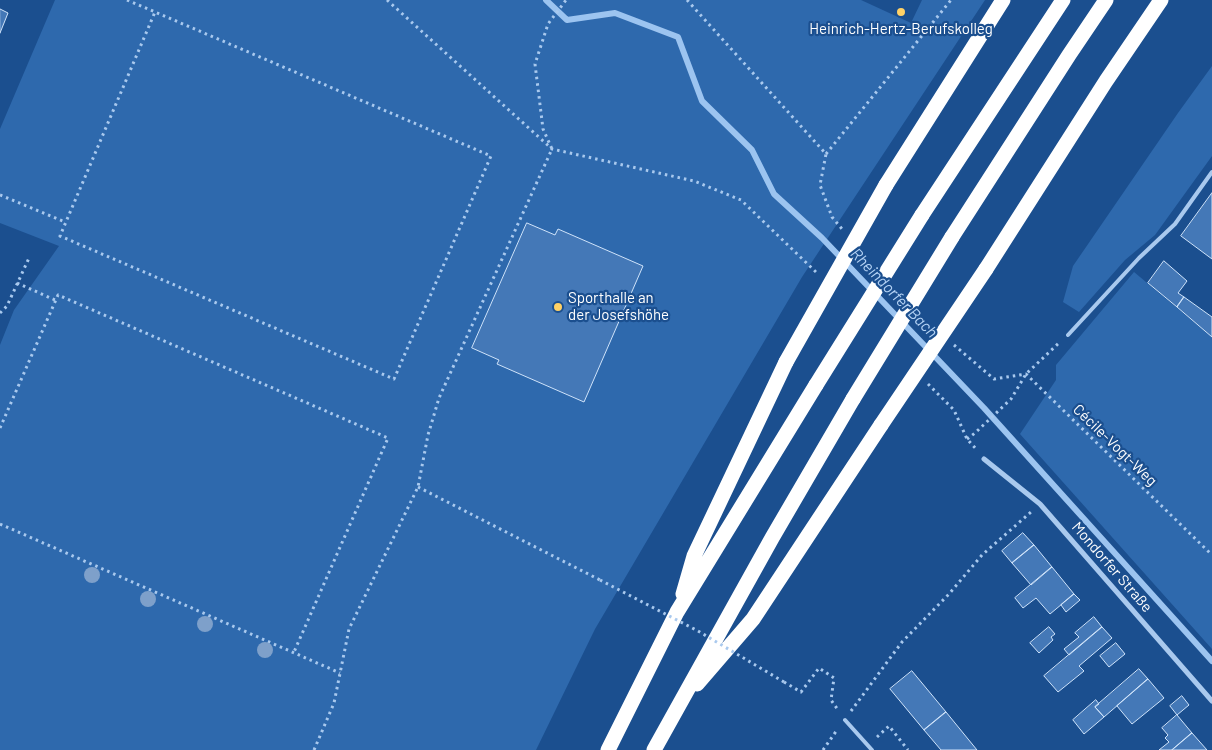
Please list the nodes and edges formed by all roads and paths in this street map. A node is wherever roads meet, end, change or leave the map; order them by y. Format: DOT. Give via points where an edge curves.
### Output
graph roads {
  1 [pos="127,0"];
  2 [pos="387,0"];
  3 [pos="566,0"];
  4 [pos="687,0"];
  5 [pos="951,0"];
  6 [pos="1003,0"];
  7 [pos="1063,0"];
  8 [pos="1106,0"];
  9 [pos="1161,0"];
  10 [pos="155,12"];
  11 [pos="552,149"];
  12 [pos="826,154"];
  13 [pos="1212,172"];
  14 [pos="0,195"];
  15 [pos="65,222"];
  16 [pos="774,230"];
  17 [pos="845,231"];
  18 [pos="29,258"];
  19 [pos="18,283"];
  20 [pos="55,300"];
  21 [pos="0,313"];
  22 [pos="1068,335"];
  23 [pos="951,342"];
  24 [pos="1026,374"];
  25 [pos="0,428"];
  26 [pos="968,439"];
  27 [pos="984,459"];
  28 [pos="418,487"];
  29 [pos="1040,504"];
  30 [pos="0,524"];
  31 [pos="1212,555"];
  32 [pos="677,612"];
  33 [pos="294,652"];
  34 [pos="340,673"];
  35 [pos="1212,701"];
  36 [pos="677,708"];
  37 [pos="845,720"];
  38 [pos="868,745"];
  39 [pos="314,750"];
  40 [pos="608,750"];
  41 [pos="654,750"];
  42 [pos="823,750"];
  43 [pos="872,750"];
  44 [pos="908,750"];
  1 -- 10 [label="path"];
  2 -- 11 [label="path"];
  3 -- 11 [label="path" via="548,24 535,64 543,129"];
  4 -- 12 [label="path"];
  5 -- 12 [label="path"];
  6 -- 32 [label="highway, bridge" via="886,185 786,362 694,556"];
  7 -- 32 [label="highway, bridge" via="922,215"];
  8 -- 36 [label="highway, bridge" via="952,237 853,399"];
  9 -- 36 [label="highway, bridge" via="754,620"];
  10 -- 15 [label="path"];
  10 -- 15 [label="path" via="491,156 394,379 60,236"];
  11 -- 16 [label="path" via="694,180 741,200"];
  11 -- 28 [label="path" via="439,398"];
  12 -- 17 [label="path" via="820,185 832,217"];
  13 -- 22 [label="lane" via="1175,224"];
  14 -- 15 [label="path"];
  18 -- 19 [label="path"];
  19 -- 20 [label="path"];
  19 -- 21 [label="path"];
  20 -- 25 [label="path"];
  20 -- 33 [label="path" via="58,295 388,438"];
  22 -- 24 [label="path"];
  23 -- 24 [label="path" via="994,379"];
  24 -- 26 [label="path" via="1011,399"];
  24 -- 31 [label="path, Cécile-Vogt-Weg"];
  27 -- 29 [label="street, Mondorfer Straße"];
  28 -- 34 [label="path" via="349,630"];
  28 -- 37 [label="path, bridge" via="698,631 801,692 819,668 834,678 831,700"];
  29 -- 35 [label="street, Mondorfer Straße"];
  29 -- 37 [label="path" via="982,555 902,642"];
  30 -- 33 [label="path"];
  32 -- 40 [label="highway"];
  33 -- 34 [label="path"];
  34 -- 39 [label="path" via="334,703"];
  36 -- 41 [label="highway"];
  37 -- 38 [label="lane"];
  37 -- 42 [label="path"];
  38 -- 43 [label="lane"];
  38 -- 44 [label="path" via="889,726"];
}
